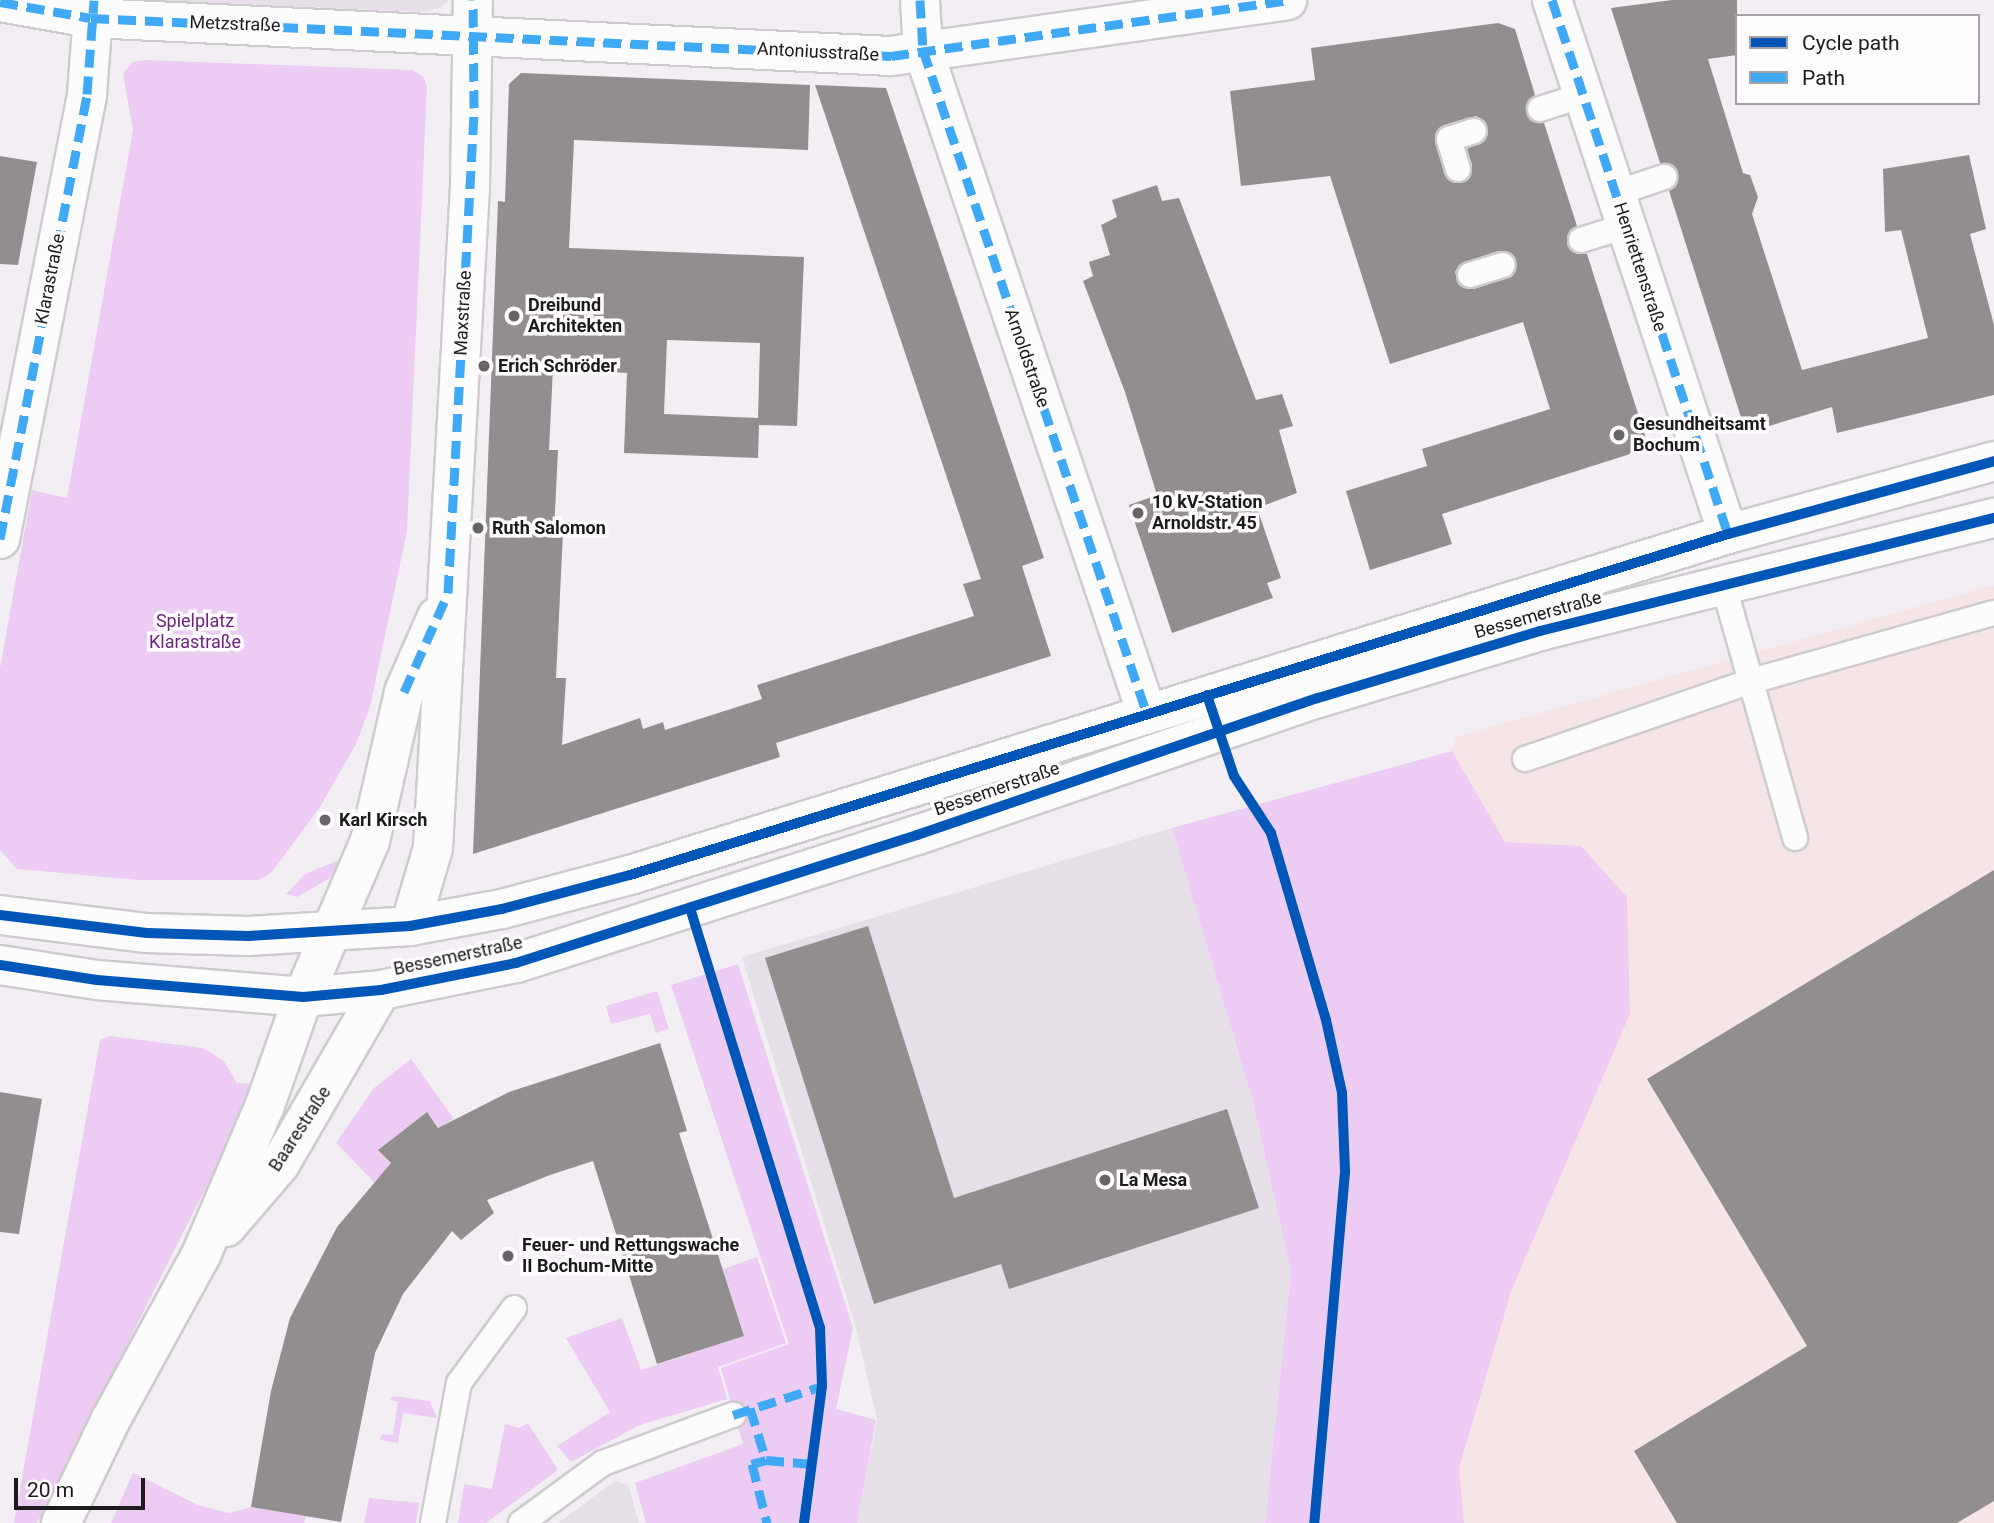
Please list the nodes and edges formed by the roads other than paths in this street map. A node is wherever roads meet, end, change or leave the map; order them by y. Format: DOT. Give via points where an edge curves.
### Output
graph roads {
  1 [pos="920,0"];
  2 [pos="1287,0"];
  3 [pos="1552,0"];
  4 [pos="0,2"];
  5 [pos="93,9"];
  6 [pos="473,17"];
  7 [pos="923,50"];
  8 [pos="1584,95"];
  9 [pos="1540,109"];
  10 [pos="1474,131"];
  11 [pos="1458,169"];
  12 [pos="1664,177"];
  13 [pos="1621,209"];
  14 [pos="1581,240"];
  15 [pos="1502,265"];
  16 [pos="1470,275"];
  17 [pos="1994,461"];
  18 [pos="1994,518"];
  19 [pos="1728,534"];
  20 [pos="0,539"];
  21 [pos="1723,583"];
  22 [pos="448,593"];
  23 [pos="1994,613"];
  24 [pos="1748,682"];
  25 [pos="1147,714"];
  26 [pos="1525,759"];
  27 [pos="1795,838"];
  28 [pos="0,915"];
  29 [pos="410,926"];
  30 [pos="331,932"];
  31 [pos="0,965"];
  32 [pos="381,990"];
  33 [pos="303,997"];
  34 [pos="201,1255"];
  35 [pos="514,1308"];
  36 [pos="733,1415"];
  37 [pos="61,1523"];
  38 [pos="433,1523"];
  39 [pos="521,1523"];
  1 -- 7 [label="street, Arnoldstraße"];
  2 -- 7 [label="street, Antoniusstraße"];
  3 -- 8 [label="street, Henriettenstraße"];
  4 -- 5 [label="street, Metzstraße"];
  5 -- 6 [label="street, Metzstraße"];
  5 -- 20 [label="street, Klarastraße" via="87,94"];
  6 -- 7 [label="street, Antoniusstraße" via="891,56"];
  6 -- 22 [label="street, Maxstraße" via="473,121"];
  7 -- 25 [label="street, Arnoldstraße"];
  8 -- 9 [label="lane"];
  8 -- 13 [label="street, Henriettenstraße"];
  10 -- 11 [label="lane" via="1449,139"];
  12 -- 13 [label="lane"];
  13 -- 14 [label="lane"];
  13 -- 19 [label="street, Henriettenstraße"];
  15 -- 16 [label="lane"];
  17 -- 19 [label="street, Bessemerstraße"];
  18 -- 21 [label="street, Bessemerstraße"];
  19 -- 21 [label="street"];
  19 -- 25 [label="street, Bessemerstraße"];
  21 -- 24 [label="lane"];
  21 -- 32 [label="street, Bessemerstraße" via="1540,631 1318,698 917,835 516,963"];
  22 -- 29 [label="street, Maxstraße" via="433,848"];
  22 -- 30 [label="street, Maxstraße" via="404,692 370,841"];
  23 -- 24 [label="lane"];
  24 -- 26 [label="lane"];
  24 -- 27 [label="lane"];
  25 -- 29 [label="street, Bessemerstraße" via="630,875 502,909"];
  28 -- 30 [label="street, Bessemerstraße" via="147,933 248,936"];
  29 -- 30 [label="street, Bessemerstraße"];
  29 -- 32 [label="street, Bessemerstraße"];
  30 -- 33 [label="street"];
  31 -- 33 [label="street, Bessemerstraße" via="97,979"];
  32 -- 33 [label="street, Bessemerstraße"];
  32 -- 34 [label="street, Baarestraße" via="280,1164"];
  33 -- 34 [label="street, Baarestraße" via="265,1105"];
  34 -- 37 [label="street, Baarestraße" via="110,1421"];
  35 -- 38 [label="lane" via="459,1383"];
  36 -- 39 [label="lane" via="603,1463"];
}
